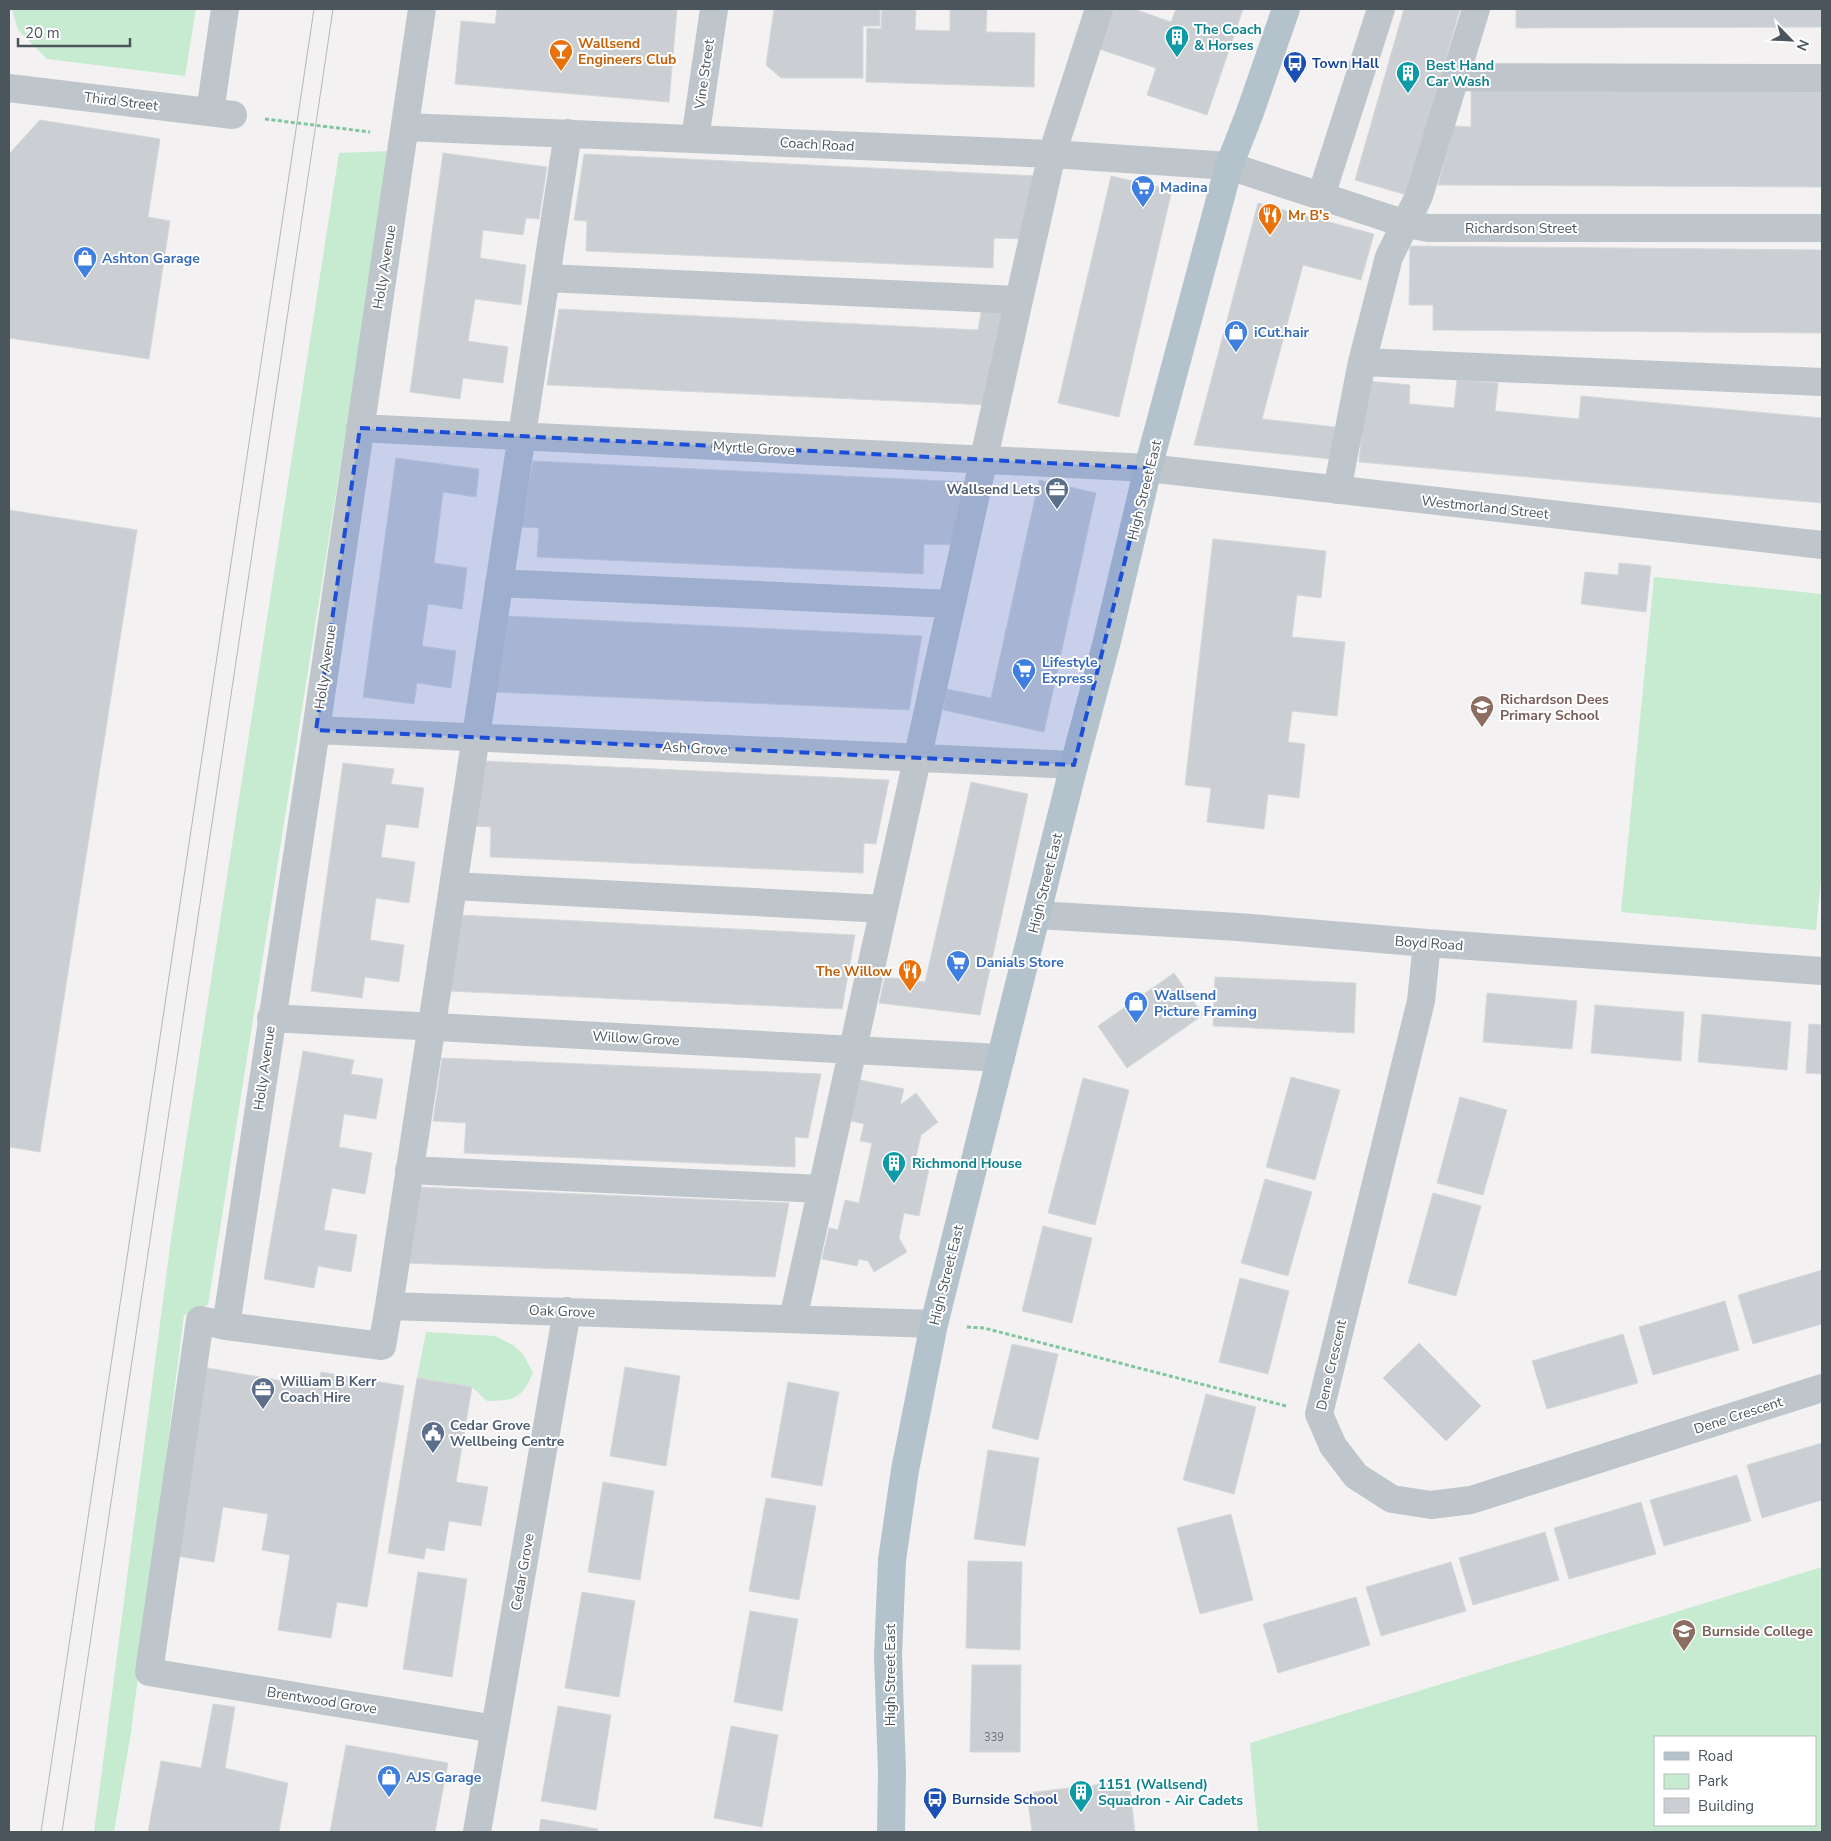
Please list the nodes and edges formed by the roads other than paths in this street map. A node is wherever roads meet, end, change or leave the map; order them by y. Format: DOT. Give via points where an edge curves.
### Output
graph roads {
  1 [pos="225,9"];
  2 [pos="422,9"];
  3 [pos="714,9"];
  4 [pos="1099,9"];
  5 [pos="1286,9"];
  6 [pos="1381,9"];
  7 [pos="1476,9"];
  8 [pos="1455,77"];
  9 [pos="1822,78"];
  10 [pos="9,88"];
  11 [pos="405,127"];
  12 [pos="568,133"];
  13 [pos="695,139"];
  14 [pos="1052,154"];
  15 [pos="1229,166"];
  16 [pos="1321,196"];
  17 [pos="1406,224"];
  18 [pos="1822,228"];
  19 [pos="546,278"];
  20 [pos="1018,300"];
  21 [pos="1362,362"];
  22 [pos="1822,382"];
  23 [pos="360,428"];
  24 [pos="522,436"];
  25 [pos="983,460"];
  26 [pos="1148,468"];
  27 [pos="1337,490"];
  28 [pos="1822,545"];
  29 [pos="499,583"];
  30 [pos="951,604"];
  31 [pos="316,730"];
  32 [pos="476,738"];
  33 [pos="917,758"];
  34 [pos="1074,766"];
  35 [pos="453,886"];
  36 [pos="884,909"];
  37 [pos="1037,915"];
  38 [pos="1427,943"];
  39 [pos="1822,971"];
  40 [pos="271,1018"];
  41 [pos="431,1027"];
  42 [pos="852,1050"];
  43 [pos="1001,1058"];
  44 [pos="409,1170"];
  45 [pos="822,1189"];
  46 [pos="389,1306"];
  47 [pos="567,1312"];
  48 [pos="793,1319"];
  49 [pos="934,1324"];
  50 [pos="226,1326"];
  51 [pos="1822,1388"];
  52 [pos="495,1729"];
  53 [pos="477,1832"];
  54 [pos="892,1832"];
  1 -- 10 [label="street, Third Street" via="222,114"];
  2 -- 11 [label="street, Holly Avenue"];
  3 -- 13 [label="street, Vine Street"];
  4 -- 14 [label="street"];
  5 -- 15 [label="main road, High Street East"];
  6 -- 16 [label="street"];
  7 -- 8 [label="street"];
  8 -- 9 [label="street"];
  8 -- 17 [label="street" via="1419,196"];
  11 -- 12 [label="street, Coach Road"];
  11 -- 23 [label="street, Holly Avenue"];
  12 -- 13 [label="street, Coach Road"];
  12 -- 19 [label="street"];
  13 -- 14 [label="street, Coach Road"];
  14 -- 15 [label="street, Coach Road"];
  14 -- 20 [label="street"];
  15 -- 16 [label="street, Richardson Street"];
  15 -- 26 [label="main road, High Street East"];
  16 -- 17 [label="street, Richardson Street"];
  17 -- 18 [label="street, Richardson Street" via="1429,228"];
  17 -- 21 [label="street" via="1390,257"];
  19 -- 20 [label="street"];
  19 -- 24 [label="street"];
  20 -- 25 [label="street"];
  21 -- 22 [label="street"];
  21 -- 27 [label="street"];
  23 -- 24 [label="street, Myrtle Grove"];
  23 -- 31 [label="street, Holly Avenue"];
  24 -- 25 [label="street, Myrtle Grove"];
  24 -- 29 [label="street"];
  25 -- 26 [label="street, Myrtle Grove"];
  25 -- 30 [label="street"];
  26 -- 27 [label="street, Westmorland Street"];
  26 -- 34 [label="main road, High Street East"];
  27 -- 28 [label="street, Westmorland Street"];
  29 -- 30 [label="street"];
  29 -- 32 [label="street"];
  30 -- 33 [label="street"];
  31 -- 32 [label="street, Ash Grove"];
  31 -- 40 [label="street, Holly Avenue"];
  32 -- 33 [label="street, Ash Grove"];
  32 -- 35 [label="street"];
  33 -- 34 [label="street, Ash Grove"];
  33 -- 36 [label="street"];
  34 -- 37 [label="main road, High Street East"];
  35 -- 36 [label="street"];
  35 -- 41 [label="street"];
  36 -- 42 [label="street"];
  37 -- 38 [label="street, Boyd Road"];
  37 -- 43 [label="main road, High Street East"];
  38 -- 39 [label="street, Boyd Road"];
  38 -- 51 [label="street, Dene Crescent" via="1421,1000 1318,1414 1333,1446 1356,1476 1392,1499 1431,1505 1471,1500"];
  40 -- 41 [label="street, Willow Grove"];
  40 -- 50 [label="street, Holly Avenue"];
  41 -- 42 [label="street, Willow Grove"];
  41 -- 44 [label="street"];
  42 -- 43 [label="street, Willow Grove"];
  42 -- 45 [label="street"];
  43 -- 49 [label="main road, High Street East"];
  44 -- 45 [label="street"];
  44 -- 46 [label="street"];
  45 -- 48 [label="street"];
  46 -- 47 [label="street, Oak Grove"];
  46 -- 50 [label="street" via="382,1346"];
  47 -- 48 [label="street, Oak Grove"];
  47 -- 52 [label="street, Cedar Grove"];
  48 -- 49 [label="street, Oak Grove"];
  49 -- 54 [label="main road, High Street East" via="904,1470 892,1560 888,1655"];
  50 -- 52 [label="street, Brentwood Grove" via="200,1320 149,1672"];
  52 -- 53 [label="street, Cedar Grove"];
}
